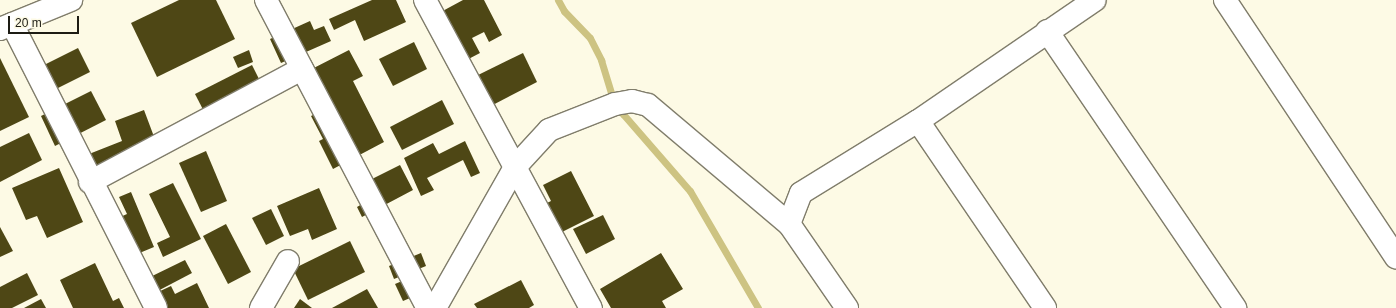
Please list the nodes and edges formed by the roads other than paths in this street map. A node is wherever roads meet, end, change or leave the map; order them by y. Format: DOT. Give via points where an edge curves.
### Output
graph roads {
  1 [pos="71,0"];
  2 [pos="266,0"];
  3 [pos="425,0"];
  4 [pos="1095,0"];
  5 [pos="1225,0"];
  6 [pos="6,27"];
  7 [pos="1047,31"];
  8 [pos="302,69"];
  9 [pos="918,121"];
  10 [pos="514,167"];
  11 [pos="90,182"];
  12 [pos="789,224"];
  13 [pos="1396,257"];
  14 [pos="288,260"];
  15 [pos="156,308"];
  16 [pos="261,308"];
  17 [pos="428,308"];
  18 [pos="435,308"];
  19 [pos="591,308"];
  20 [pos="847,308"];
  21 [pos="1045,308"];
  22 [pos="1235,308"];
  1 -- 6 [label="street"];
  2 -- 8 [label="street"];
  3 -- 10 [label="street"];
  4 -- 7 [label="street"];
  5 -- 13 [label="street"];
  6 -- 11 [label="street"];
  7 -- 9 [label="street"];
  7 -- 22 [label="street"];
  8 -- 11 [label="street"];
  8 -- 17 [label="street"];
  9 -- 12 [label="street" via="801,193"];
  9 -- 21 [label="street"];
  10 -- 12 [label="street" via="549,130 614,104 632,101 648,105 660,113"];
  10 -- 18 [label="street"];
  10 -- 19 [label="street"];
  11 -- 15 [label="street"];
  12 -- 20 [label="street"];
  14 -- 16 [label="street"];
}
